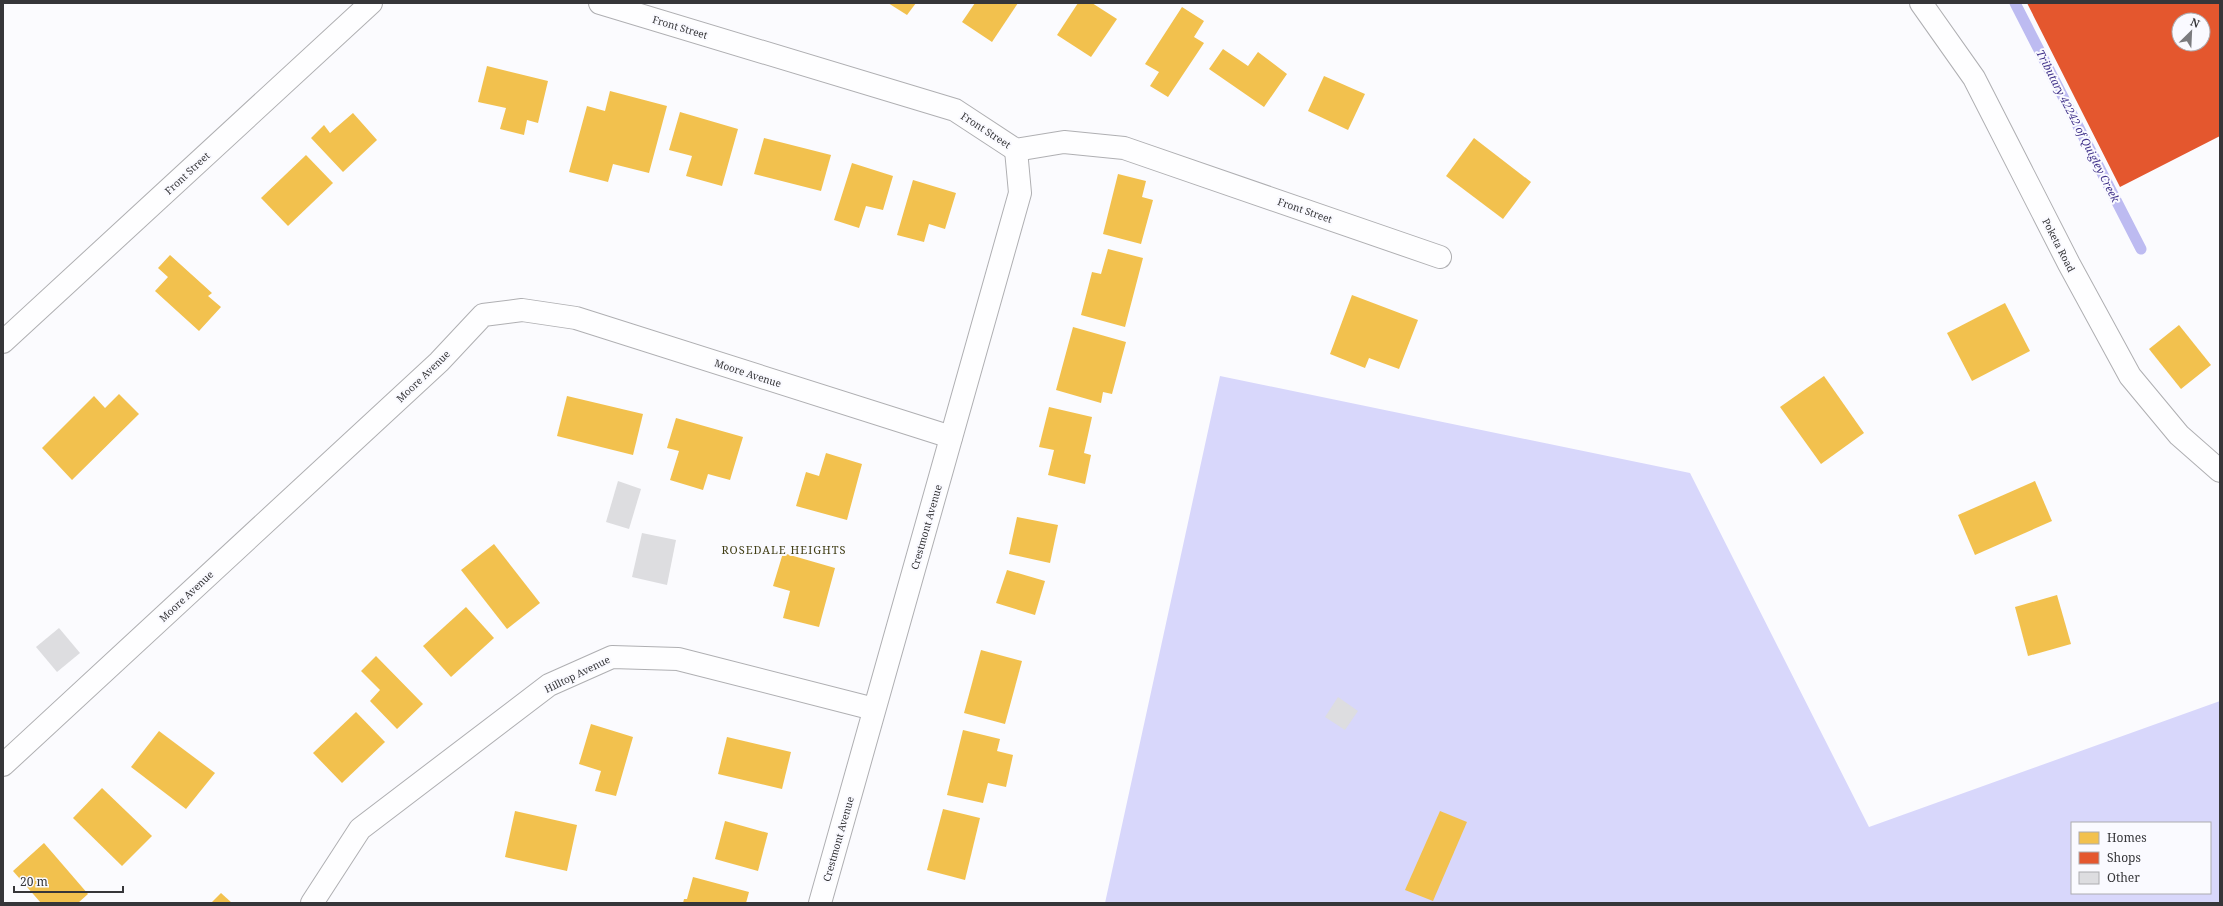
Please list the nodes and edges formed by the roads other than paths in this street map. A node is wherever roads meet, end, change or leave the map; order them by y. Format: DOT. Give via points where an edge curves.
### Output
graph roads {
  1 [pos="371,3"];
  2 [pos="600,3"];
  3 [pos="1921,3"];
  4 [pos="1016,150"];
  5 [pos="1440,257"];
  6 [pos="3,342"];
  7 [pos="951,437"];
  8 [pos="2220,471"];
  9 [pos="874,709"];
  10 [pos="3,765"];
  11 [pos="312,903"];
  12 [pos="820,903"];
  1 -- 6 [label="street, Front Street"];
  2 -- 4 [label="street, Front Street" via="955,110"];
  3 -- 8 [label="street, Poketa Road" via="1974,78 2069,264 2130,376 2179,435"];
  4 -- 5 [label="street, Front Street" via="1064,142 1124,148"];
  4 -- 7 [label="street, Crestmont Avenue" via="1020,193"];
  7 -- 9 [label="street, Crestmont Avenue"];
  7 -- 10 [label="street, Moore Avenue" via="576,318 522,310 483,315 439,362"];
  9 -- 11 [label="street, Hilltop Avenue" via="678,659 612,657 549,685 360,829"];
  9 -- 12 [label="street, Crestmont Avenue"];
}
